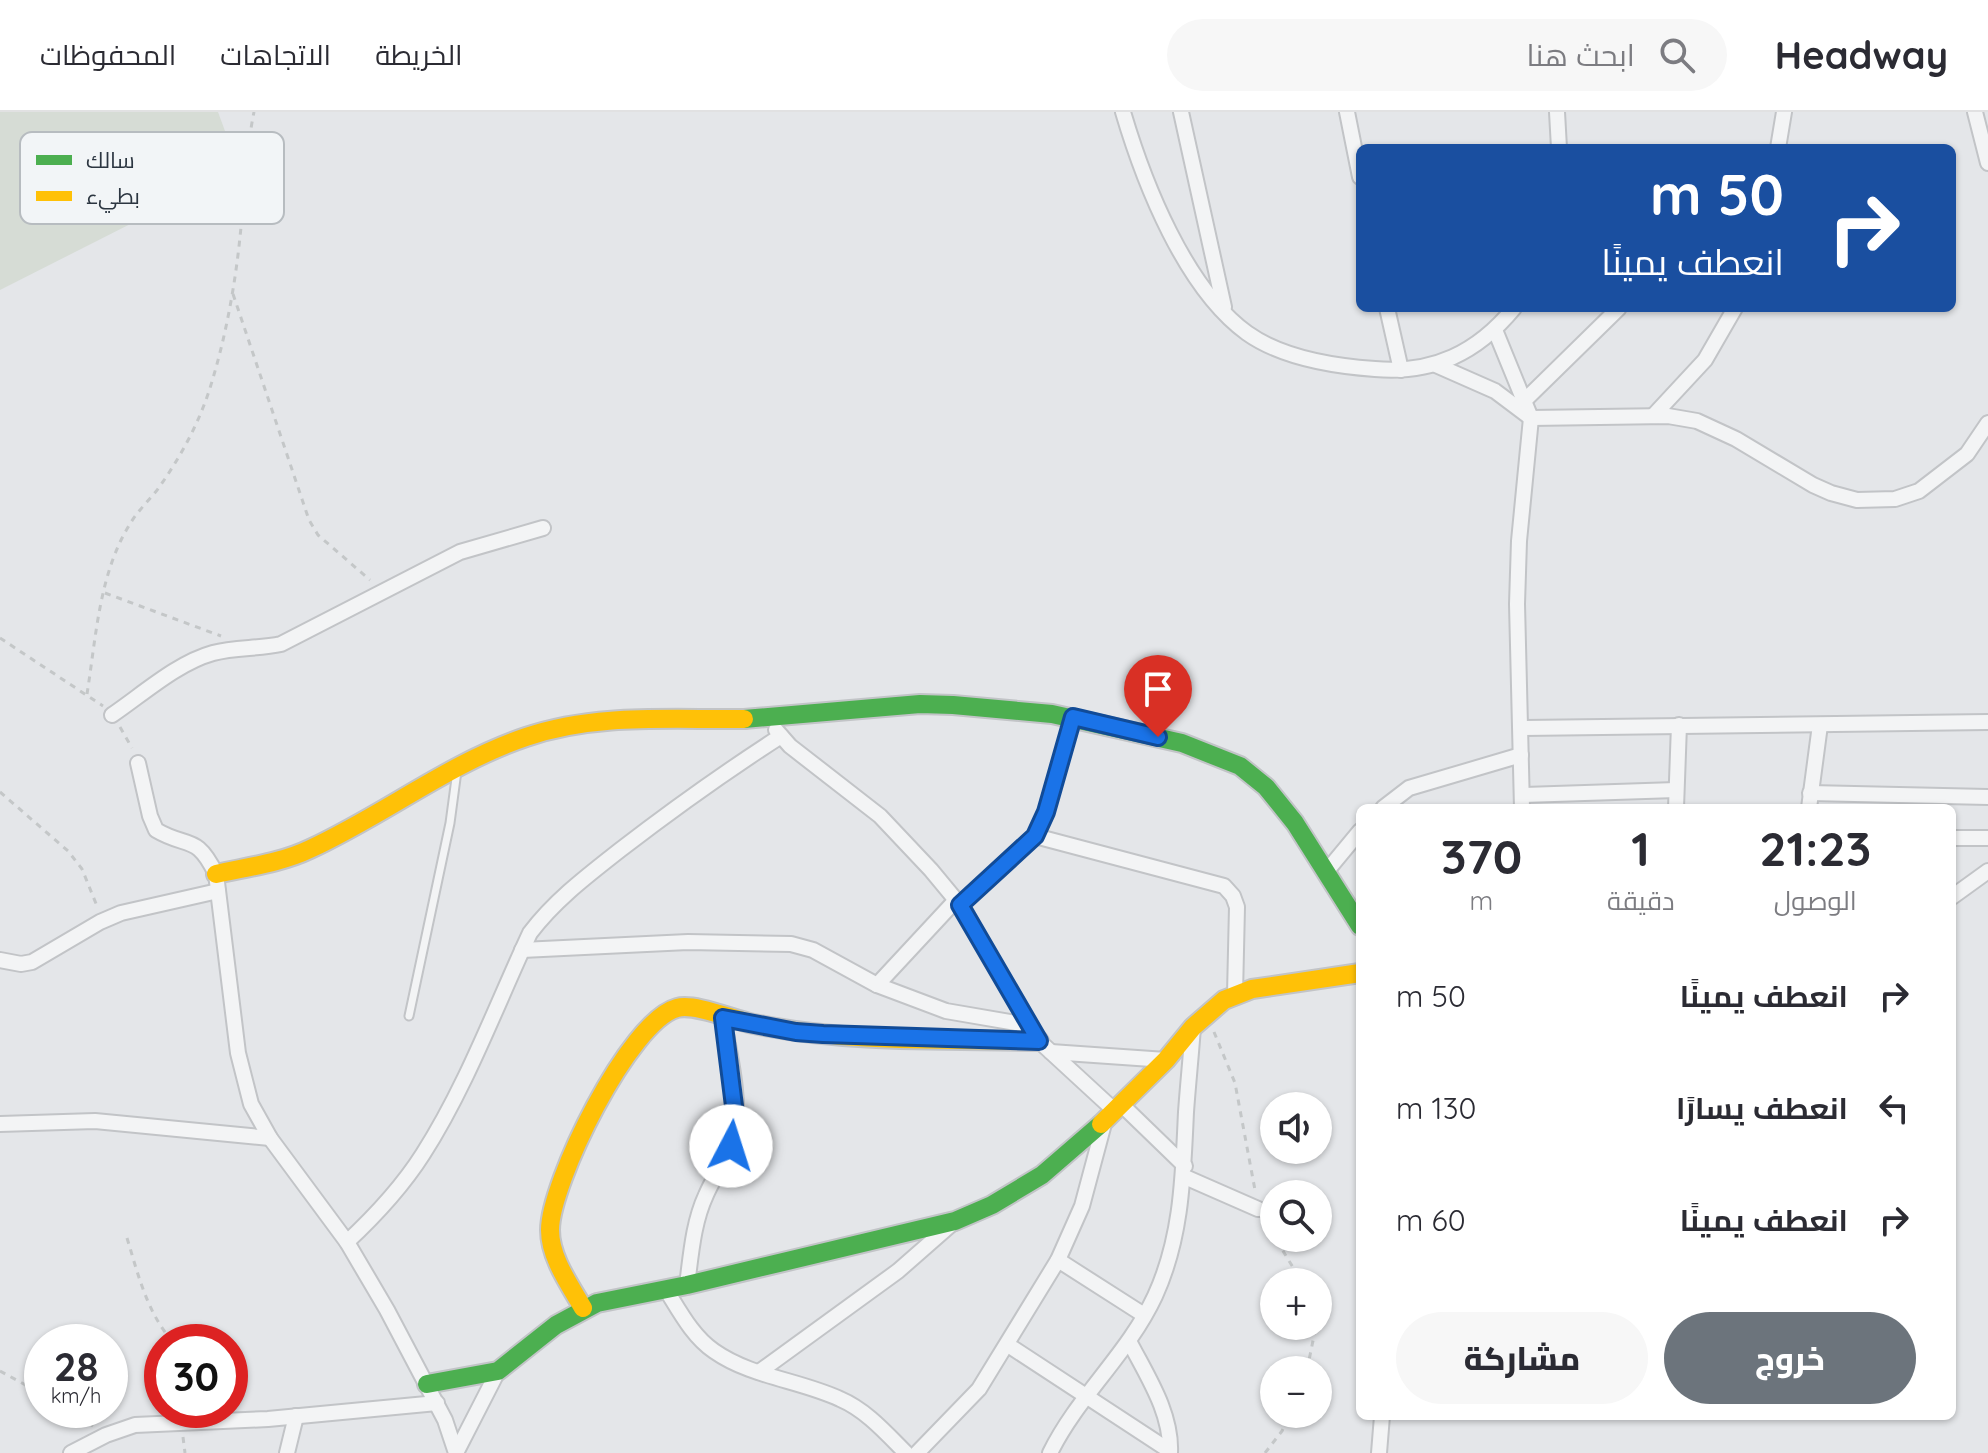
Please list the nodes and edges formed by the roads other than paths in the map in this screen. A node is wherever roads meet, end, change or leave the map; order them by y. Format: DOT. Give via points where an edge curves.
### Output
graph roads {
  1 [pos="1123,112"];
  2 [pos="1181,112"];
  3 [pos="1347,112"];
  4 [pos="1557,112"];
  5 [pos="1784,112"];
  6 [pos="1975,112"];
  7 [pos="1559,144"];
  8 [pos="1779,144"];
  9 [pos="1356,157"];
  10 [pos="1988,163"];
  11 [pos="1224,312"];
  12 [pos="1388,312"];
  13 [pos="1511,312"];
  14 [pos="1615,312"];
  15 [pos="1733,312"];
  16 [pos="1495,330"];
  17 [pos="1436,365"];
  18 [pos="1401,370"];
  19 [pos="1525,400"];
  20 [pos="1653,416"];
  21 [pos="1531,418"];
  22 [pos="1988,423"];
  23 [pos="543,528"];
  24 [pos="112,715"];
  25 [pos="1073,717"];
  26 [pos="766,719"];
  27 [pos="1988,722"];
  28 [pos="1679,725"];
  29 [pos="1820,725"];
  30 [pos="1521,728"];
  31 [pos="781,736"];
  32 [pos="1521,755"];
  33 [pos="138,763"];
  34 [pos="458,768"];
  35 [pos="1676,790"];
  36 [pos="1988,797"];
  37 [pos="1810,800"];
  38 [pos="1522,802"];
  39 [pos="1388,804"];
  40 [pos="1676,804"];
  41 [pos="1035,836"];
  42 [pos="1356,836"];
  43 [pos="1956,838"];
  44 [pos="1988,838"];
  45 [pos="1988,871"];
  46 [pos="1326,872"];
  47 [pos="217,883"];
  48 [pos="1956,894"];
  49 [pos="958,903"];
  50 [pos="1356,920"];
  51 [pos="522,950"];
  52 [pos="0,960"];
  53 [pos="1356,974"];
  54 [pos="877,985"];
  55 [pos="1235,994"];
  56 [pos="409,1016"];
  57 [pos="723,1018"];
  58 [pos="1199,1020"];
  59 [pos="1039,1039"];
  60 [pos="1166,1060"];
  61 [pos="1114,1112"];
  62 [pos="0,1124"];
  63 [pos="270,1138"];
  64 [pos="1185,1171"];
  65 [pos="1258,1209"];
  66 [pos="955,1221"];
  67 [pos="347,1242"];
  68 [pos="1058,1260"];
  69 [pos="687,1285"];
  70 [pos="665,1288"];
  71 [pos="583,1308"];
  72 [pos="1144,1315"];
  73 [pos="1129,1341"];
  74 [pos="1008,1345"];
  75 [pos="498,1371"];
  76 [pos="759,1372"];
  77 [pos="427,1384"];
  78 [pos="1087,1397"];
  79 [pos="437,1403"];
  80 [pos="296,1416"];
  81 [pos="1382,1420"];
  82 [pos="1170,1452"];
  83 [pos="71,1453"];
  84 [pos="287,1453"];
  85 [pos="456,1453"];
  86 [pos="906,1453"];
  87 [pos="917,1453"];
  88 [pos="1050,1453"];
  89 [pos="1379,1453"];
  1 -- 11 [label="street" via="1166,225"];
  2 -- 11 [label="street"];
  3 -- 9 [label="street"];
  4 -- 7 [label="street"];
  5 -- 8 [label="street"];
  6 -- 10 [label="street"];
  11 -- 18 [label="street" via="1284,352 1335,364"];
  12 -- 18 [label="street"];
  13 -- 16 [label="street"];
  14 -- 19 [label="street"];
  15 -- 20 [label="street" via="1705,360"];
  16 -- 17 [label="street"];
  16 -- 19 [label="street"];
  17 -- 18 [label="street"];
  17 -- 21 [label="street" via="1495,391"];
  19 -- 21 [label="street"];
  20 -- 21 [label="street"];
  20 -- 22 [label="street" via="1715,428 1831,493 1876,501 1909,495 1932,483 1967,454"];
  21 -- 30 [label="street" via="1519,541"];
  23 -- 24 [label="street" via="460,552 281,644 212,653 190,662"];
  25 -- 26 [label="street" via="920,704"];
  25 -- 41 [label="street"];
  25 -- 46 [label="street" via="1203,749 1240,766 1280,803"];
  26 -- 31 [label="street"];
  26 -- 34 [label="street" via="576,723"];
  27 -- 29 [label="street"];
  28 -- 29 [label="street"];
  28 -- 30 [label="street"];
  28 -- 35 [label="street"];
  29 -- 37 [label="street"];
  30 -- 32 [label="street"];
  31 -- 49 [label="street" via="880,816"];
  31 -- 51 [label="street" via="697,792 578,884 541,919"];
  32 -- 38 [label="street"];
  32 -- 39 [label="street" via="1409,788"];
  33 -- 47 [label="street" via="156,830 195,844 207,855"];
  34 -- 47 [label="street" via="312,848"];
  34 -- 56 [label="lane"];
  35 -- 38 [label="street"];
  35 -- 40 [label="street"];
  36 -- 37 [label="street"];
  41 -- 49 [label="street"];
  41 -- 55 [label="street" via="1224,886 1237,907"];
  42 -- 46 [label="street"];
  43 -- 44 [label="street"];
  45 -- 48 [label="street"];
  46 -- 50 [label="street"];
  47 -- 52 [label="street" via="103,921 32,962"];
  47 -- 63 [label="street" via="238,1053 251,1104"];
  49 -- 54 [label="street"];
  49 -- 59 [label="street"];
  51 -- 54 [label="street" via="767,942 813,950"];
  51 -- 67 [label="street" via="423,1155 380,1211"];
  53 -- 55 [label="street"];
  54 -- 59 [label="street"];
  55 -- 58 [label="street"];
  57 -- 59 [label="street" via="823,1034"];
  57 -- 69 [label="street" via="736,1122 727,1156 695,1226"];
  57 -- 71 [label="street" via="673,1009 607,1084 588,1121 550,1228 553,1246"];
  58 -- 60 [label="street"];
  58 -- 64 [label="street"];
  59 -- 60 [label="street"];
  59 -- 61 [label="street"];
  60 -- 61 [label="street"];
  61 -- 64 [label="street"];
  61 -- 66 [label="street" via="1033,1182"];
  61 -- 68 [label="street"];
  62 -- 63 [label="street" via="95,1121"];
  63 -- 67 [label="street"];
  64 -- 65 [label="street"];
  64 -- 72 [label="street" via="1167,1265"];
  66 -- 69 [label="street"];
  66 -- 76 [label="street" via="898,1271"];
  67 -- 77 [label="street"];
  68 -- 72 [label="street"];
  68 -- 74 [label="street"];
  69 -- 70 [label="street"];
  70 -- 71 [label="street"];
  70 -- 76 [label="street" via="704,1343"];
  71 -- 75 [label="street"];
  72 -- 73 [label="street"];
  73 -- 78 [label="street"];
  73 -- 82 [label="street" via="1166,1419"];
  74 -- 78 [label="street"];
  74 -- 87 [label="street" via="979,1389"];
  75 -- 77 [label="street"];
  75 -- 85 [label="street"];
  76 -- 86 [label="street" via="840,1399"];
  77 -- 79 [label="street"];
  78 -- 82 [label="street"];
  78 -- 88 [label="street"];
  79 -- 80 [label="street"];
  79 -- 85 [label="street"];
  80 -- 83 [label="street" via="135,1425"];
  80 -- 84 [label="street"];
  81 -- 89 [label="street"];
}
